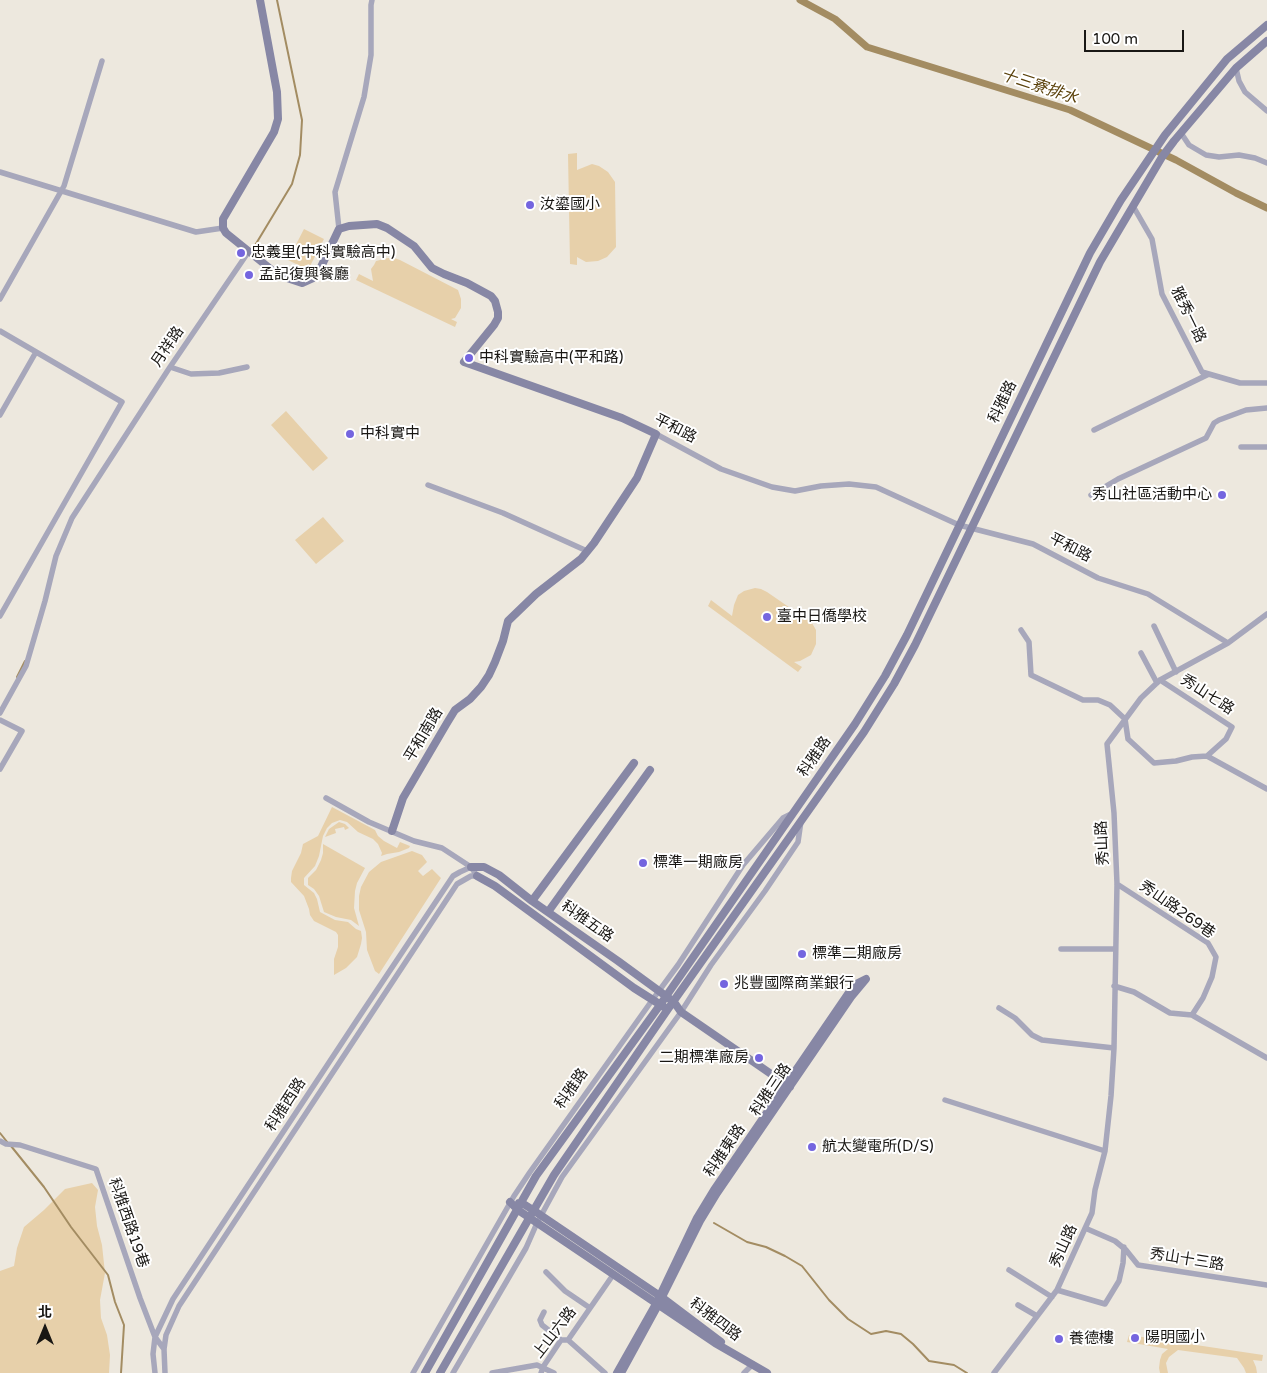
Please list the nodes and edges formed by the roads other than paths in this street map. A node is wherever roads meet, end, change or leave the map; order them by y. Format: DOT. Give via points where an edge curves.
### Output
graph roads {
  1 [pos="260,0"];
  2 [pos="372,0"];
  3 [pos="1267,25"];
  4 [pos="1267,41"];
  5 [pos="102,61"];
  6 [pos="1236,68"];
  7 [pos="1267,111"];
  8 [pos="1181,133"];
  9 [pos="1267,163"];
  10 [pos="0,172"];
  11 [pos="62,190"];
  12 [pos="1133,206"];
  13 [pos="223,228"];
  14 [pos="340,229"];
  15 [pos="250,252"];
  16 [pos="0,298"];
  17 [pos="0,331"];
  18 [pos="36,352"];
  19 [pos="247,367"];
  20 [pos="172,368"];
  21 [pos="1209,374"];
  22 [pos="1267,383"];
  23 [pos="1267,408"];
  24 [pos="0,416"];
  25 [pos="1094,430"];
  26 [pos="656,434"];
  27 [pos="1241,447"];
  28 [pos="1267,447"];
  29 [pos="428,485"];
  30 [pos="1090,494"];
  31 [pos="959,525"];
  32 [pos="971,527"];
  33 [pos="587,551"];
  34 [pos="0,614"];
  35 [pos="1267,614"];
  36 [pos="1154,626"];
  37 [pos="1021,630"];
  38 [pos="1228,644"];
  39 [pos="1141,653"];
  40 [pos="1176,672"];
  41 [pos="1159,681"];
  42 [pos="0,713"];
  43 [pos="1126,719"];
  44 [pos="0,720"];
  45 [pos="1207,756"];
  46 [pos="634,763"];
  47 [pos="0,769"];
  48 [pos="650,770"];
  49 [pos="1267,790"];
  50 [pos="326,798"];
  51 [pos="801,821"];
  52 [pos="392,831"];
  53 [pos="470,867"];
  54 [pos="477,876"];
  55 [pos="1117,884"];
  56 [pos="532,901"];
  57 [pos="548,912"];
  58 [pos="1062,949"];
  59 [pos="1115,949"];
  60 [pos="1114,986"];
  61 [pos="662,994"];
  62 [pos="652,999"];
  63 [pos="674,1002"];
  64 [pos="660,1005"];
  65 [pos="999,1008"];
  66 [pos="668,1009"];
  67 [pos="681,1012"];
  68 [pos="1192,1016"];
  69 [pos="1114,1048"];
  70 [pos="1267,1058"];
  71 [pos="788,1086"];
  72 [pos="946,1100"];
  73 [pos="3,1142"];
  74 [pos="1105,1150"];
  75 [pos="510,1202"];
  76 [pos="520,1207"];
  77 [pos="531,1214"];
  78 [pos="539,1219"];
  79 [pos="1085,1228"];
  80 [pos="1124,1247"];
  81 [pos="1008,1270"];
  82 [pos="546,1272"];
  83 [pos="613,1274"];
  84 [pos="1267,1285"];
  85 [pos="1057,1290"];
  86 [pos="661,1297"];
  87 [pos="1052,1297"];
  88 [pos="657,1304"];
  89 [pos="1018,1306"];
  90 [pos="590,1308"];
  91 [pos="544,1312"];
  92 [pos="1037,1316"];
  93 [pos="155,1337"];
  94 [pos="564,1340"];
  95 [pos="164,1349"];
  96 [pos="743,1358"];
  97 [pos="753,1364"];
  98 [pos="542,1370"];
  99 [pos="155,1373"];
  100 [pos="165,1373"];
  101 [pos="413,1373"];
  102 [pos="425,1373"];
  103 [pos="440,1373"];
  104 [pos="453,1373"];
  105 [pos="492,1373"];
  106 [pos="554,1373"];
  107 [pos="605,1373"];
  108 [pos="619,1373"];
  109 [pos="744,1373"];
  110 [pos="767,1373"];
  111 [pos="994,1373"];
  1 -- 13 [label="street" via="277,92 278,119 270,140 222,219"];
  2 -- 14 [label="street" via="371,55 364,97 335,192"];
  3 -- 31 [label="street, 科雅路" via="1227,59 1165,134 1121,200 1090,253"];
  4 -- 6 [label="street, 科雅路"];
  5 -- 11 [label="street"];
  6 -- 7 [label="street" via="1245,92"];
  6 -- 8 [label="street, 科雅路"];
  8 -- 9 [label="street" via="1189,145 1206,156 1239,155"];
  8 -- 12 [label="street, 科雅路" via="1162,157"];
  10 -- 11 [label="street"];
  11 -- 13 [label="street" via="196,232"];
  11 -- 16 [label="street"];
  12 -- 21 [label="street, 雅秀一路" via="1152,239 1162,294 1202,372"];
  12 -- 32 [label="street, 科雅路" via="1100,262"];
  13 -- 15 [label="street"];
  14 -- 15 [label="street" via="314,278 302,283 278,275"];
  14 -- 26 [label="street, 平和路" via="377,224 387,228 414,246 432,268 491,296 497,306 498,318 464,362 622,418"];
  15 -- 20 [label="street, 月祥路"];
  17 -- 18 [label="street"];
  18 -- 24 [label="street"];
  18 -- 34 [label="street" via="122,402"];
  19 -- 20 [label="street" via="191,374"];
  20 -- 42 [label="street, 月祥路" via="72,518 56,556 26,666"];
  21 -- 22 [label="street" via="1240,383"];
  21 -- 25 [label="street"];
  23 -- 30 [label="street" via="1246,410 1219,420 1206,438"];
  26 -- 31 [label="street, 平和路" via="721,469 772,487 795,491 849,484 876,487"];
  26 -- 33 [label="street, 平和南路" via="637,478"];
  27 -- 28 [label="street"];
  29 -- 33 [label="street" via="503,513"];
  31 -- 32 [label="street, 平和路"];
  31 -- 61 [label="street, 科雅路" via="885,676 793,813"];
  32 -- 38 [label="street, 平和路" via="1033,544 1098,578 1148,594"];
  32 -- 51 [label="street, 科雅路" via="894,684"];
  33 -- 52 [label="street, 平和南路" via="508,622 489,675 476,693 455,710 403,798"];
  35 -- 38 [label="street, 秀山路"];
  36 -- 40 [label="street"];
  37 -- 43 [label="street" via="1030,642 1031,675 1083,700 1098,700 1110,705"];
  38 -- 40 [label="street, 秀山路"];
  39 -- 41 [label="street"];
  40 -- 41 [label="street, 秀山路"];
  41 -- 43 [label="street, 秀山路"];
  41 -- 45 [label="street, 秀山七路" via="1232,727 1226,739"];
  43 -- 45 [label="street" via="1128,740 1154,762"];
  43 -- 55 [label="street, 秀山路" via="1107,744"];
  44 -- 47 [label="street" via="22,731"];
  45 -- 49 [label="street"];
  46 -- 56 [label="street"];
  48 -- 57 [label="street"];
  50 -- 52 [label="street"];
  51 -- 63 [label="street, 科雅路"];
  51 -- 67 [label="street, 科雅路" via="798,842"];
  52 -- 53 [label="street" via="442,848"];
  53 -- 54 [label="street"];
  53 -- 56 [label="street, 科雅五路" via="484,867 499,875"];
  53 -- 93 [label="street, 科雅西路" via="453,876 173,1299"];
  54 -- 62 [label="street, 科雅五路"];
  54 -- 95 [label="street, 科雅西路" via="470,876 457,884 179,1306 166,1335"];
  55 -- 59 [label="street, 秀山路"];
  55 -- 68 [label="street, 秀山路269巷" via="1208,943 1216,957 1212,977"];
  56 -- 57 [label="street, 科雅五路"];
  57 -- 61 [label="street, 科雅五路"];
  58 -- 59 [label="street"];
  59 -- 60 [label="street, 秀山路"];
  60 -- 68 [label="street" via="1134,992 1170,1013"];
  60 -- 69 [label="street, 秀山路"];
  61 -- 62 [label="street, 科雅路"];
  61 -- 63 [label="street, 科雅五路"];
  61 -- 64 [label="street, 科雅路"];
  62 -- 64 [label="street, 科雅五路"];
  62 -- 75 [label="street, 科雅路"];
  63 -- 66 [label="street, 科雅路"];
  63 -- 67 [label="street, 科雅五路"];
  64 -- 66 [label="street, 科雅五路"];
  64 -- 76 [label="street, 科雅路" via="536,1176"];
  65 -- 69 [label="street" via="1042,1040"];
  66 -- 67 [label="street, 科雅五路"];
  66 -- 77 [label="street, 科雅路" via="554,1175"];
  67 -- 71 [label="street, 科雅五路"];
  67 -- 78 [label="street, 科雅路" via="562,1177"];
  68 -- 70 [label="street"];
  69 -- 74 [label="street, 秀山路"];
  71 -- 71 [label="street, 科雅三路" via="848,994 856,984 866,979"];
  71 -- 86 [label="street, 科雅三路" via="700,1221"];
  72 -- 74 [label="street"];
  73 -- 93 [label="street, 科雅西路19巷" via="96,1169"];
  74 -- 79 [label="street, 秀山路" via="1092,1213"];
  75 -- 76 [label="street, 科雅四路"];
  75 -- 101 [label="street, 科雅路"];
  76 -- 77 [label="street, 科雅四路"];
  76 -- 102 [label="street, 科雅路"];
  77 -- 78 [label="street, 科雅四路"];
  77 -- 103 [label="street, 科雅路"];
  78 -- 83 [label="street, 科雅四路"];
  78 -- 86 [label="street, 科雅四路"];
  78 -- 104 [label="street, 科雅路" via="526,1248"];
  79 -- 80 [label="street, 秀山十三路"];
  79 -- 85 [label="street, 秀山路"];
  80 -- 84 [label="street, 秀山十三路" via="1138,1265"];
  80 -- 85 [label="street" via="1119,1281 1105,1304"];
  81 -- 87 [label="street"];
  82 -- 90 [label="street, 上山六路" via="565,1291"];
  83 -- 88 [label="street, 科雅四路"];
  83 -- 90 [label="street, 上山六路"];
  85 -- 87 [label="street, 秀山路"];
  86 -- 88 [label="street, 科雅三路"];
  86 -- 96 [label="street, 科雅四路"];
  87 -- 92 [label="street, 秀山路"];
  88 -- 96 [label="street, 科雅四路"];
  88 -- 108 [label="street"];
  89 -- 92 [label="street"];
  90 -- 94 [label="street, 上山六路"];
  91 -- 94 [label="street" via="540,1320 542,1325"];
  92 -- 111 [label="street, 秀山路"];
  93 -- 95 [label="street, 科雅西路19巷"];
  93 -- 99 [label="street, 科雅西路"];
  94 -- 98 [label="street, 上山六路"];
  94 -- 107 [label="street"];
  95 -- 100 [label="street, 科雅西路"];
  96 -- 97 [label="street"];
  97 -- 109 [label="street"];
  97 -- 110 [label="street"];
  98 -- 105 [label="street" via="537,1365"];
  98 -- 106 [label="street"];
}
